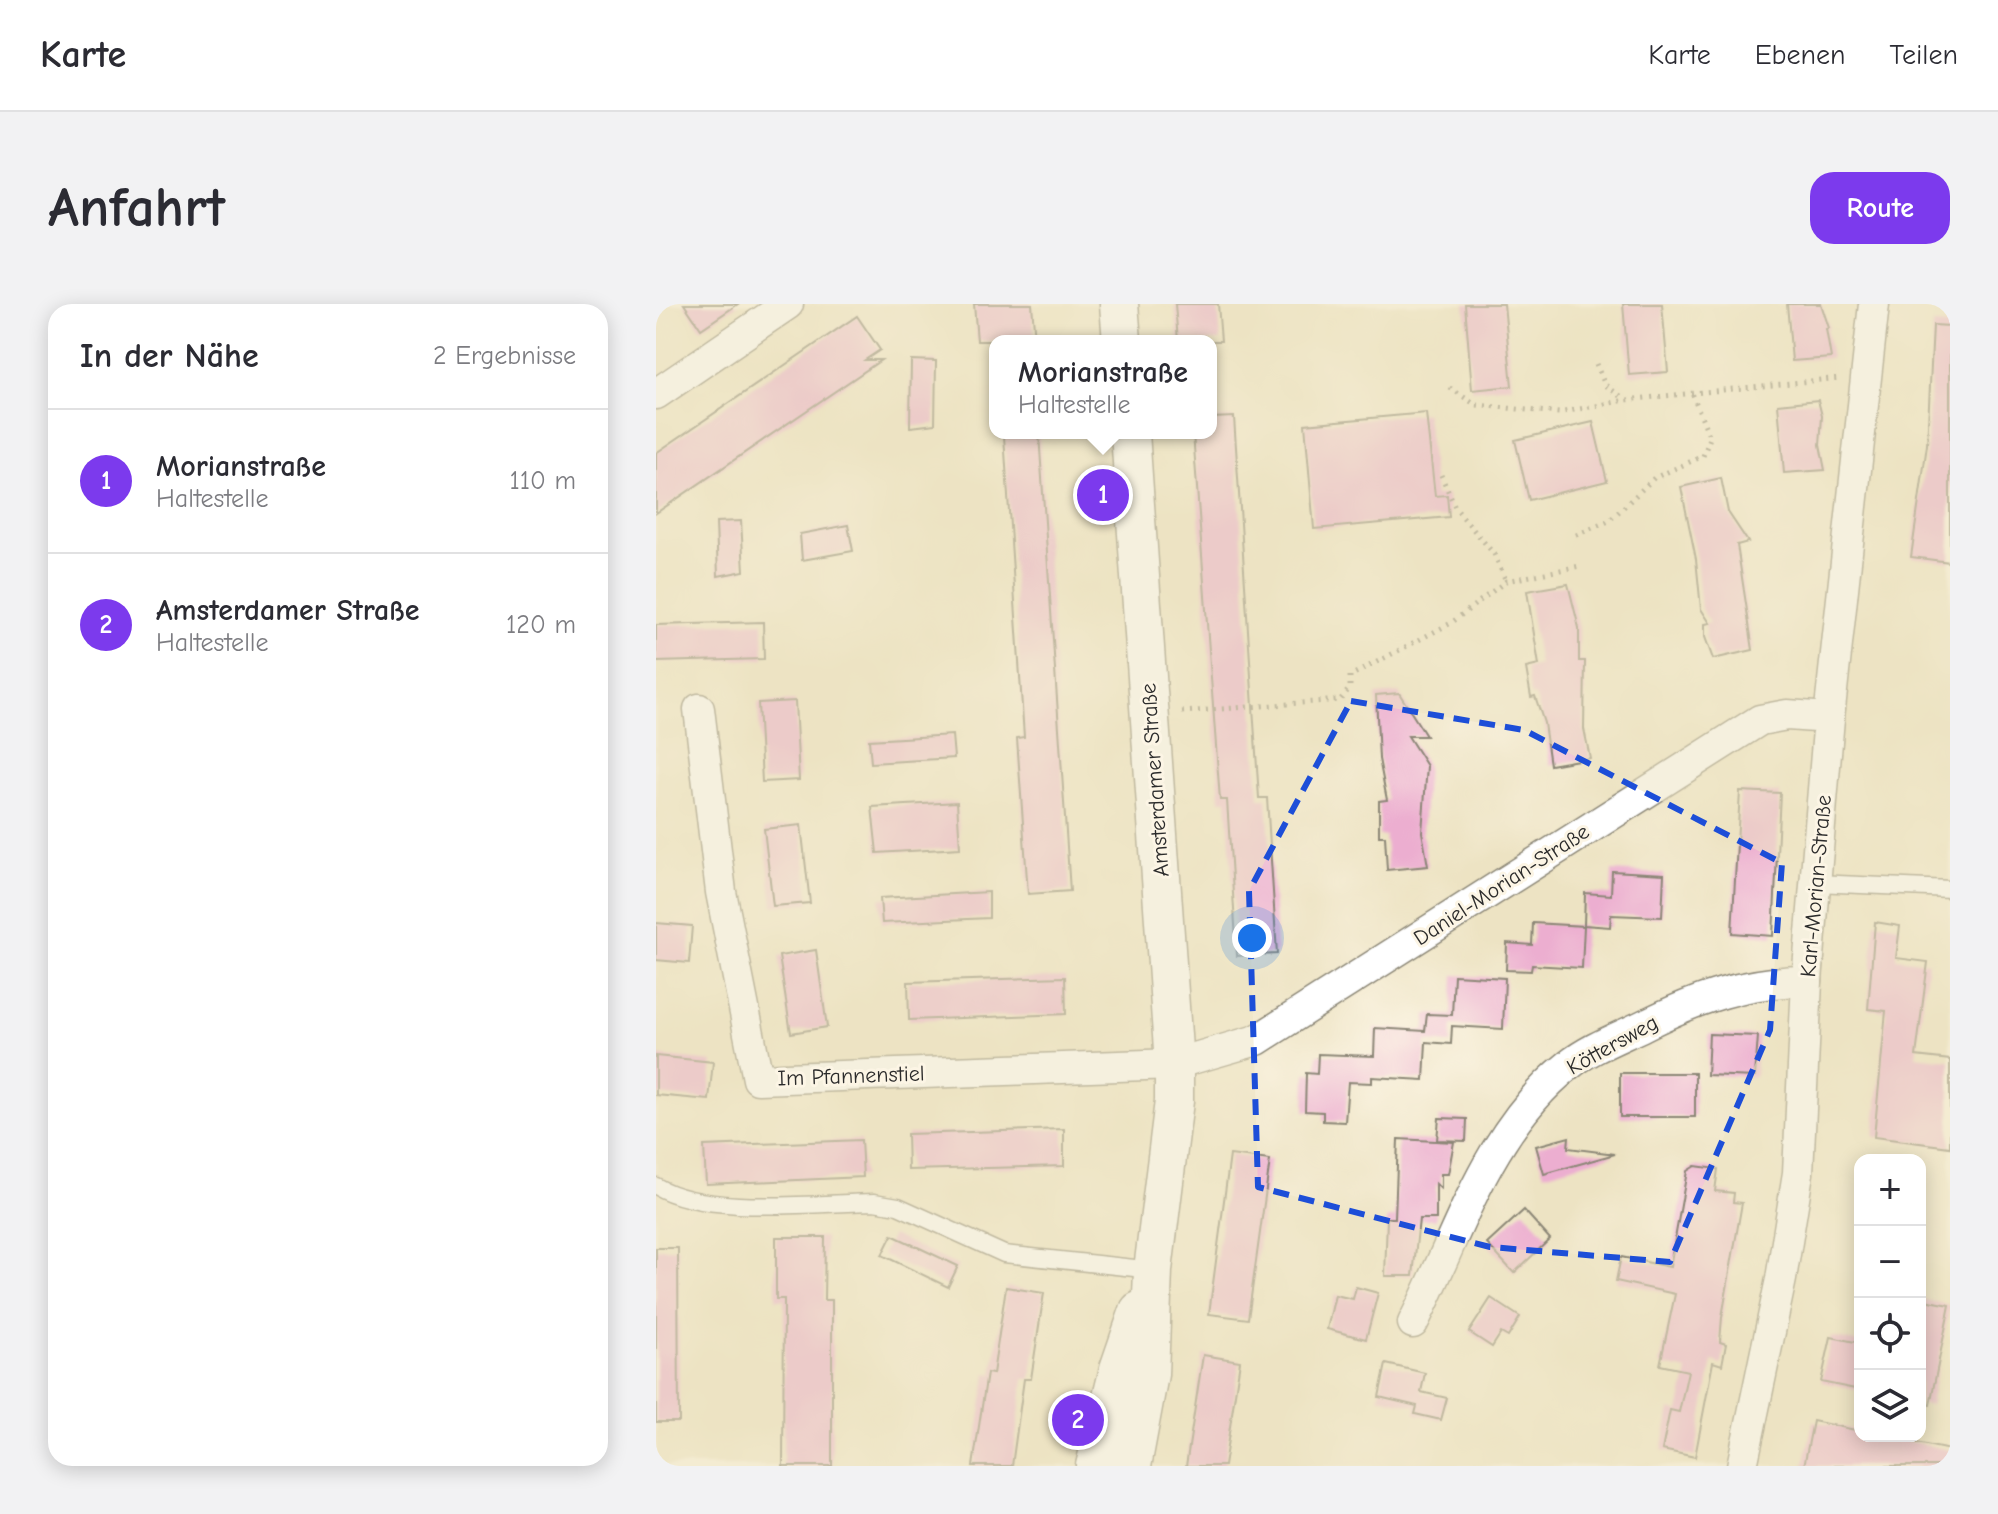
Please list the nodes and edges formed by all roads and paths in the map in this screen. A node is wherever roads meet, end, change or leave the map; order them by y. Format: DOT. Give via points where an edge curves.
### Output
graph roads {
  1 [pos="788,304"];
  2 [pos="1119,304"];
  3 [pos="1874,304"];
  4 [pos="1122,335"];
  5 [pos="1596,364"];
  6 [pos="1868,375"];
  7 [pos="1450,388"];
  8 [pos="1692,393"];
  9 [pos="656,394"];
  10 [pos="1626,400"];
  11 [pos="1130,439"];
  12 [pos="1441,475"];
  13 [pos="1576,535"];
  14 [pos="1580,566"];
  15 [pos="1506,581"];
  16 [pos="699,709"];
  17 [pos="1149,714"];
  18 [pos="1829,718"];
  19 [pos="1816,883"];
  20 [pos="1950,889"];
  21 [pos="1807,981"];
  22 [pos="1174,1064"];
  23 [pos="656,1186"];
  24 [pos="1153,1270"];
  25 [pos="1413,1323"];
  26 [pos="1095,1466"];
  27 [pos="1132,1466"];
  28 [pos="1742,1466"];
  1 -- 9 [label="street"];
  2 -- 4 [label="street"];
  3 -- 6 [label="street, Karl-Morian-Straße"];
  5 -- 10 [label="path" via="1605,385"];
  6 -- 8 [label="path"];
  6 -- 18 [label="street, Karl-Morian-Straße"];
  7 -- 10 [label="path" via="1476,405 1528,413 1559,413"];
  8 -- 10 [label="path"];
  8 -- 13 [label="path" via="1710,438 1703,456 1654,478 1609,521"];
  11 -- 17 [label="street, Amsterdamer Straße"];
  12 -- 15 [label="path" via="1456,509 1494,554"];
  14 -- 15 [label="path"];
  15 -- 17 [label="path" via="1451,623 1350,676 1350,688 1340,700"];
  16 -- 22 [label="street, Im Pfannenstiel" via="721,892 758,1079"];
  17 -- 22 [label="street, Amsterdamer Straße"];
  18 -- 19 [label="street, Karl-Morian-Straße"];
  18 -- 22 [label="street, Daniel-Morian-Straße" via="1787,715 1760,720 1257,1040"];
  19 -- 20 [label="lane"];
  19 -- 21 [label="street, Karl-Morian-Straße"];
  21 -- 25 [label="street, Köttersweg" via="1765,981 1724,992 1666,1014 1571,1062 1531,1097 1503,1136"];
  21 -- 28 [label="street, Karl-Morian-Straße" via="1798,1173"];
  22 -- 24 [label="street, Amsterdamer Straße"];
  23 -- 24 [label="lane" via="670,1195 716,1204 898,1206 1004,1254"];
  24 -- 26 [label="street, Amsterdamer Straße" via="1119,1369"];
  24 -- 27 [label="street, Amsterdamer Straße" via="1149,1374"];
}
